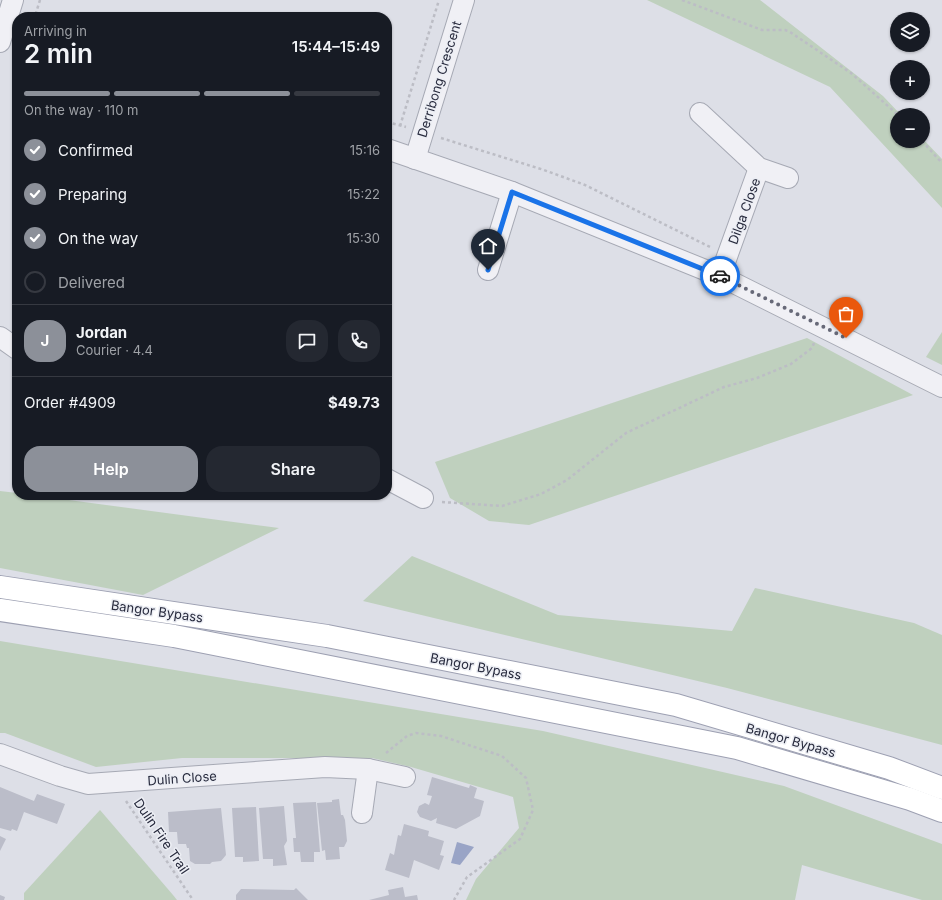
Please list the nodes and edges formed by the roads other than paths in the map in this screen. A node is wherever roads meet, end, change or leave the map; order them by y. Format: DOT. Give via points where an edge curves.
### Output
graph roads {
  1 [pos="13,0"];
  2 [pos="464,0"];
  3 [pos="6,40"];
  4 [pos="700,113"];
  5 [pos="392,151"];
  6 [pos="415,159"];
  7 [pos="759,168"];
  8 [pos="788,178"];
  9 [pos="512,192"];
  10 [pos="488,270"];
  11 [pos="720,276"];
  12 [pos="0,337"];
  13 [pos="12,345"];
  14 [pos="942,387"];
  15 [pos="392,482"];
  16 [pos="423,498"];
  17 [pos="0,587"];
  18 [pos="0,610"];
  19 [pos="0,754"];
  20 [pos="368,769"];
  21 [pos="405,777"];
  22 [pos="942,788"];
  23 [pos="942,811"];
  24 [pos="362,813"];
  1 -- 3 [label="street"];
  2 -- 6 [label="street, Derribong Crescent"];
  4 -- 7 [label="street, Dilga Close"];
  5 -- 6 [label="street"];
  6 -- 9 [label="street"];
  7 -- 8 [label="street, Dilga Close"];
  7 -- 11 [label="street, Dilga Close"];
  9 -- 10 [label="street"];
  9 -- 11 [label="street"];
  11 -- 14 [label="street"];
  12 -- 13 [label="street"];
  15 -- 16 [label="street"];
  17 -- 22 [label="main road, Bangor Bypass" via="327,636 676,705 889,768"];
  18 -- 23 [label="main road, Bangor Bypass" via="174,636 737,748 910,799"];
  19 -- 20 [label="street, Dulin Close" via="88,784 325,767"];
  20 -- 21 [label="street, Dulin Close"];
  20 -- 24 [label="street"];
}
